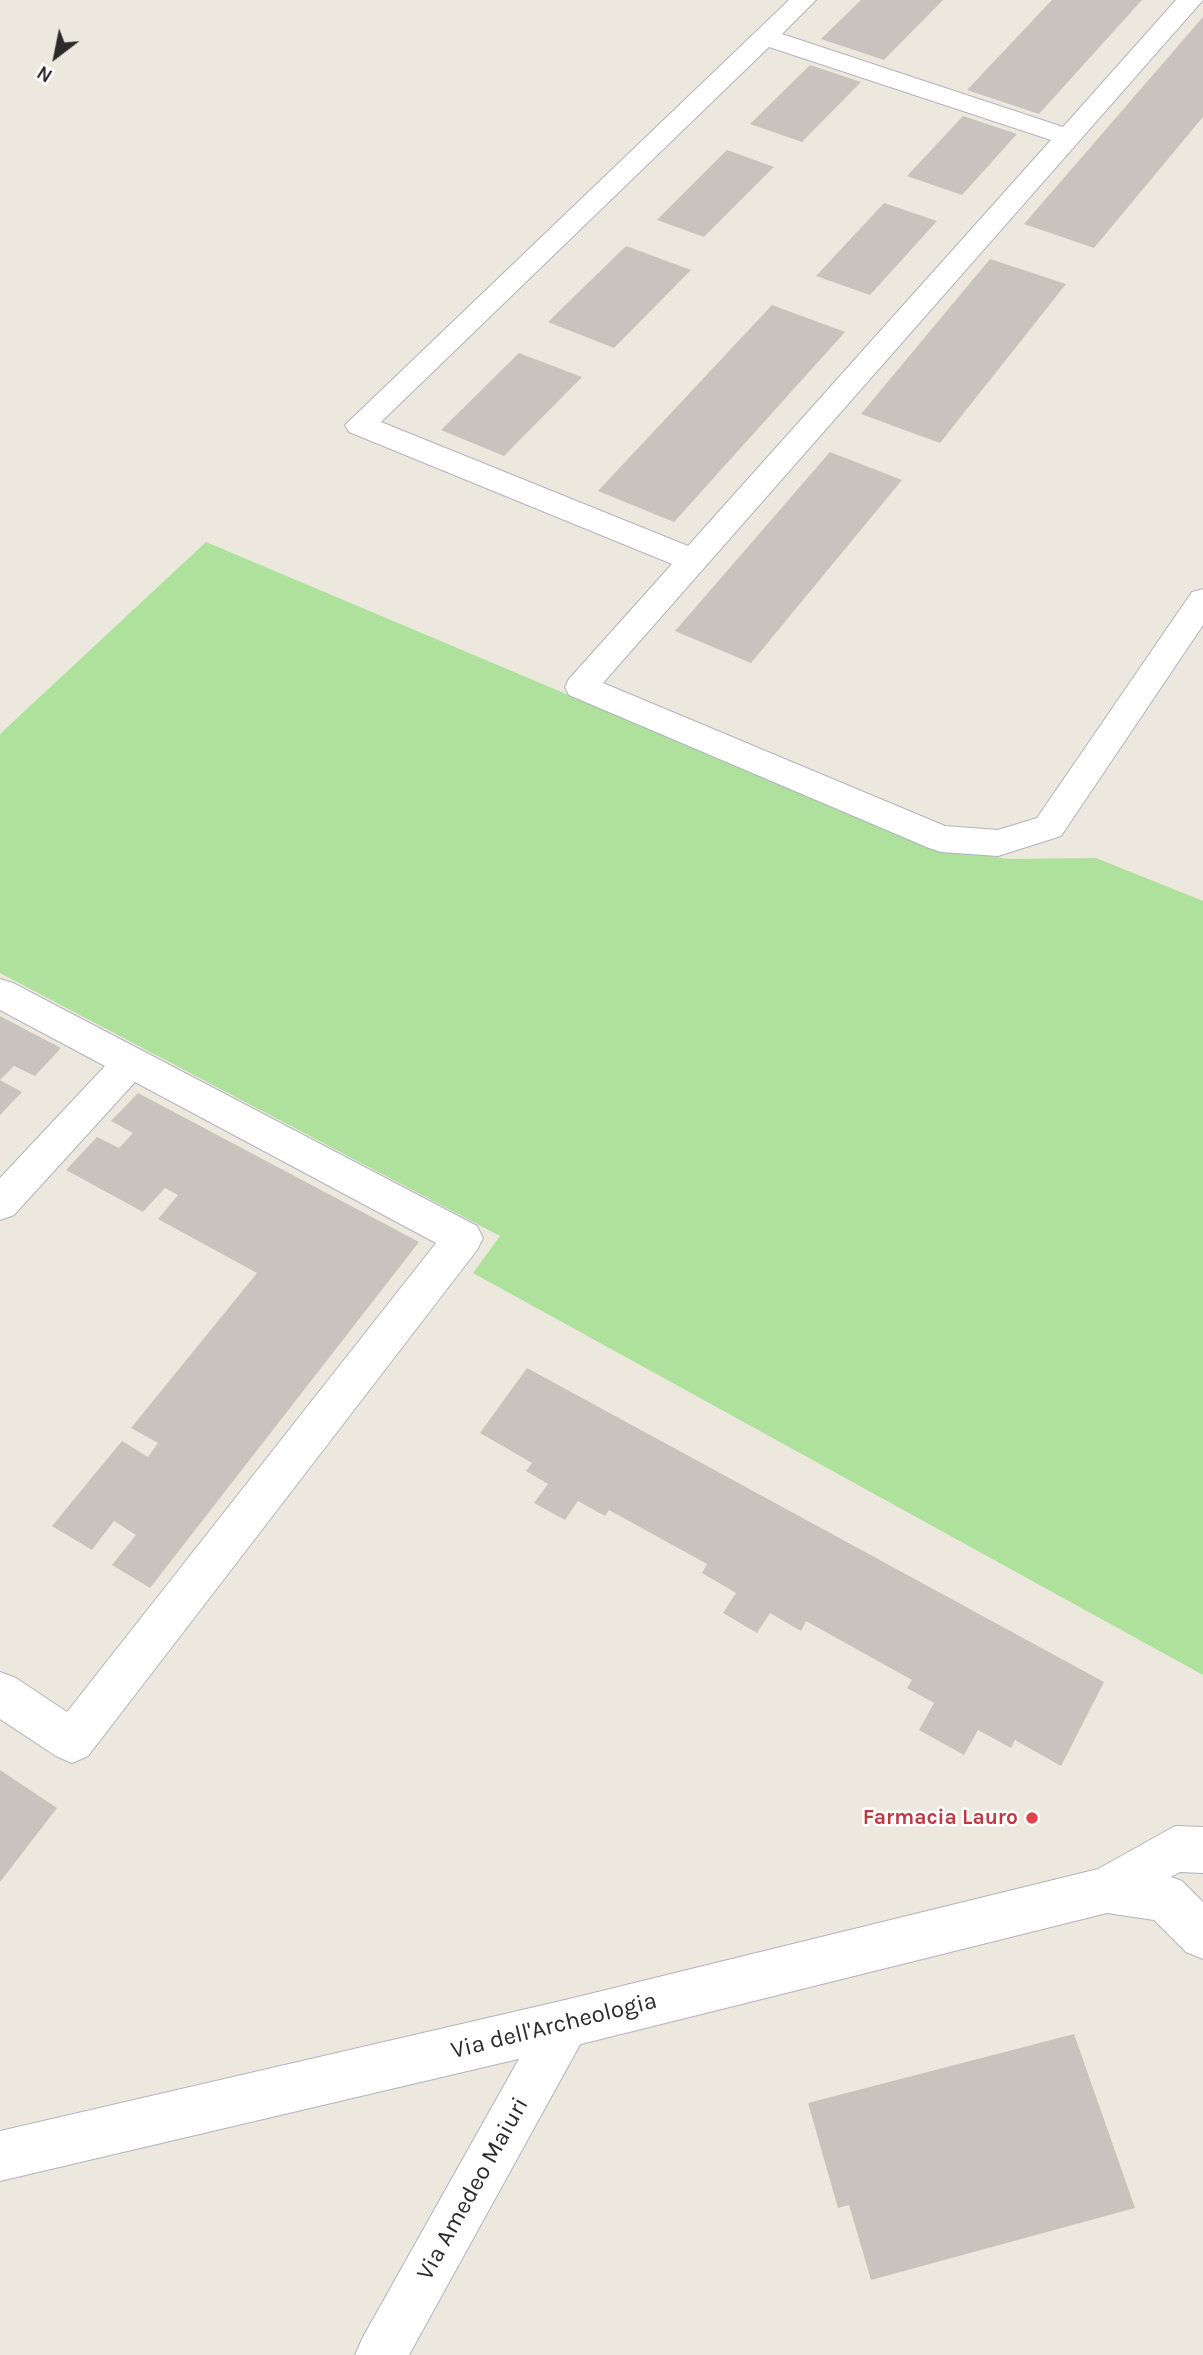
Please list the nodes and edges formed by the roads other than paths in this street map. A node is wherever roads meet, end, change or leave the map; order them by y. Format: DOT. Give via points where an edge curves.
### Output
graph roads {
  1 [pos="803,0"];
  2 [pos="1190,0"];
  3 [pos="765,37"];
  4 [pos="1068,137"];
  5 [pos="692,560"];
  6 [pos="1203,600"];
  7 [pos="0,993"];
  8 [pos="131,1062"];
  9 [pos="0,1205"];
  10 [pos="0,1693"];
  11 [pos="1194,1844"];
  12 [pos="1107,1890"];
  13 [pos="1184,1900"];
  14 [pos="1203,1935"];
  15 [pos="565,2024"];
  16 [pos="0,2156"];
  17 [pos="381,2355"];
  1 -- 3 [label="street"];
  2 -- 4 [label="street"];
  3 -- 4 [label="street"];
  3 -- 5 [label="street" via="360,425"];
  4 -- 5 [label="street"];
  5 -- 6 [label="street" via="581,687 941,839 998,843 1049,827"];
  7 -- 8 [label="street"];
  8 -- 9 [label="street"];
  8 -- 10 [label="street" via="463,1238 72,1741"];
  11 -- 12 [label="street"];
  12 -- 13 [label="street"];
  12 -- 15 [label="street, Via dell'Archeologia"];
  13 -- 14 [label="street"];
  15 -- 16 [label="street, Via dell'Archeologia"];
  15 -- 17 [label="street, Via Amedeo Maiuri"];
}
